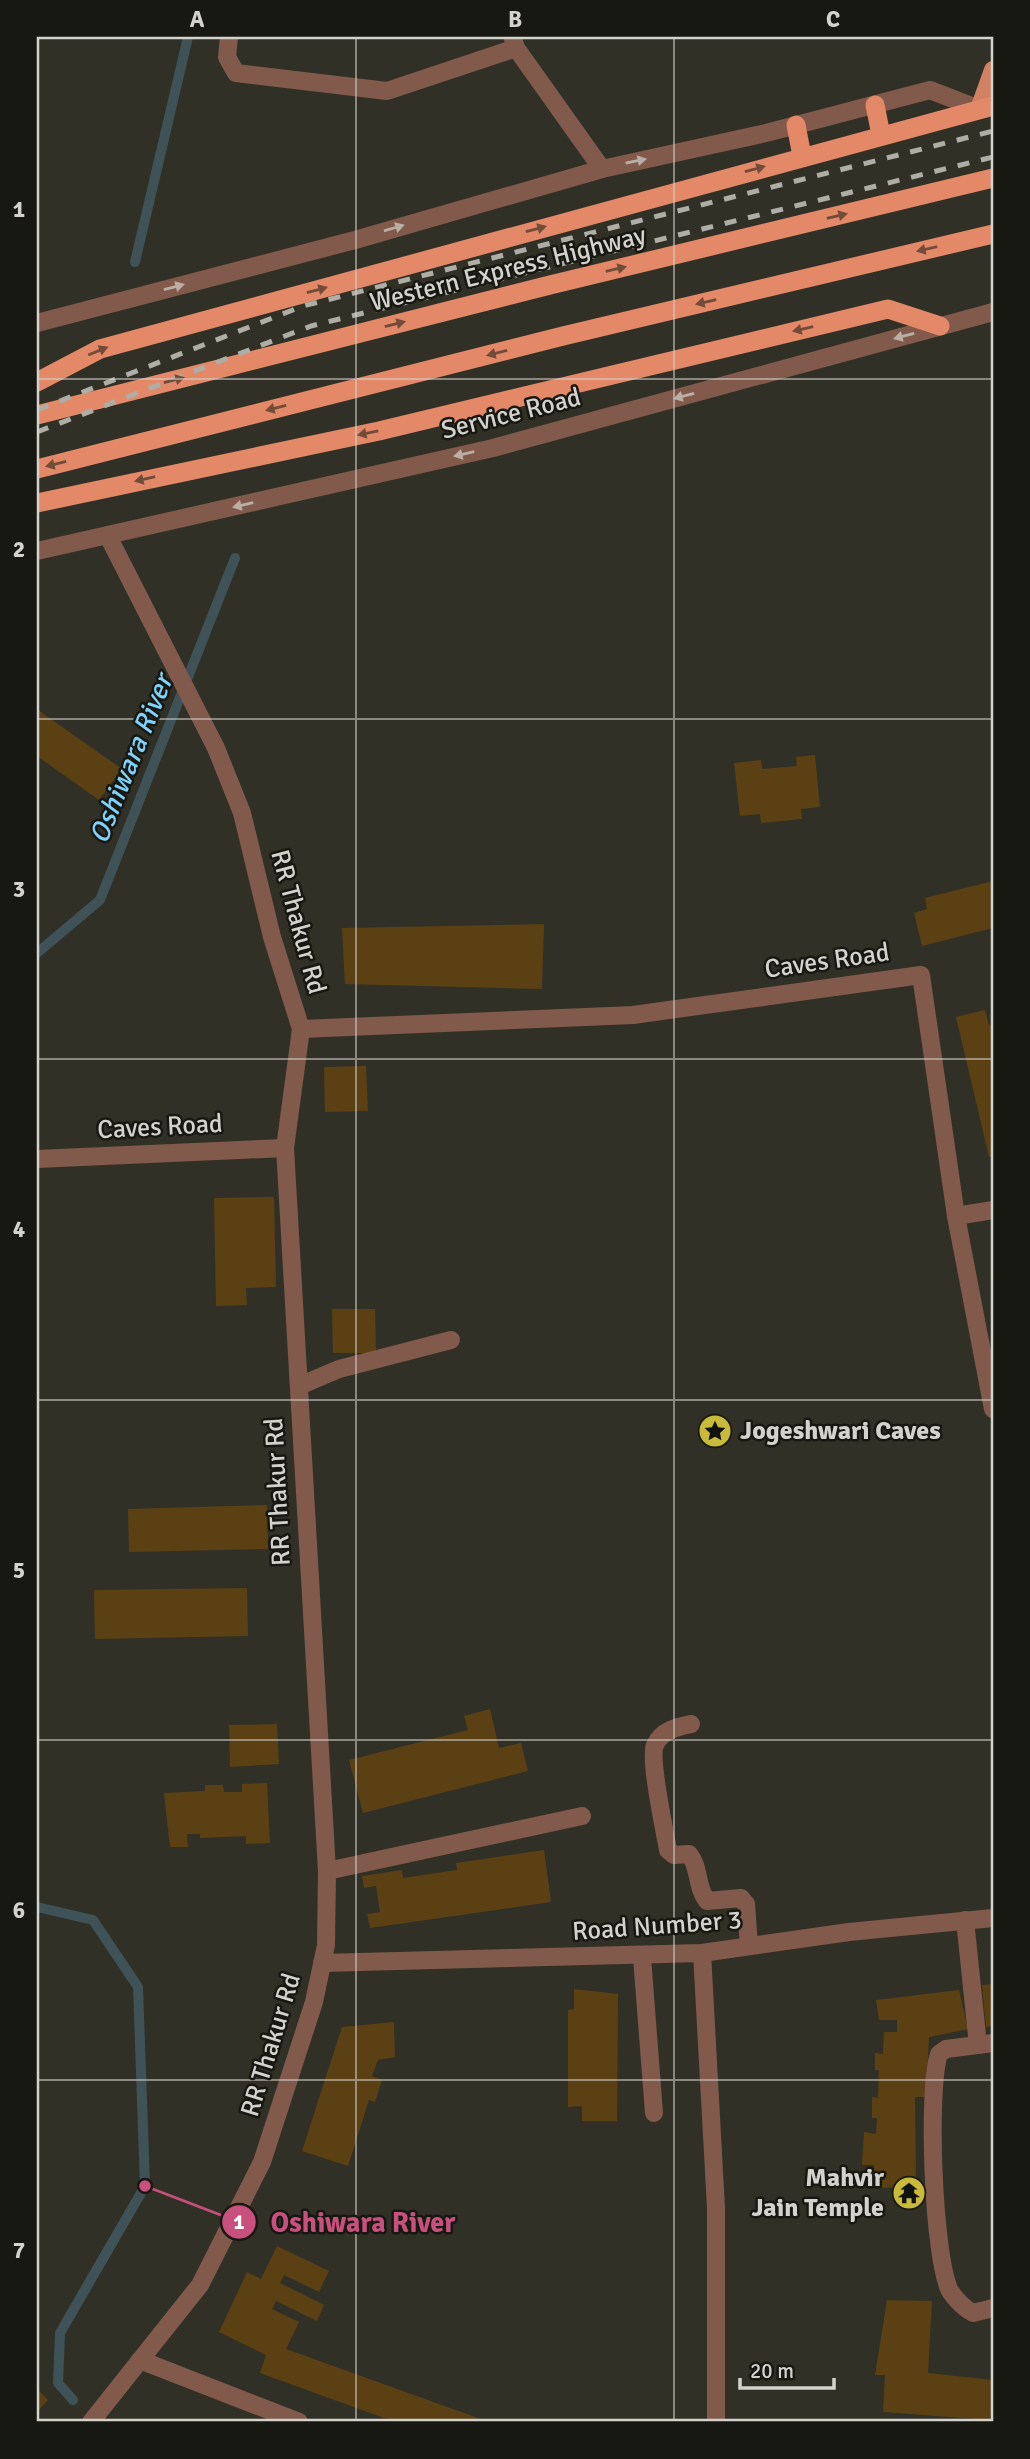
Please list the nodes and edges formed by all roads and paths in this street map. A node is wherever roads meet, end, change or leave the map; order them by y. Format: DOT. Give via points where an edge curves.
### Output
graph roads {
  1 [pos="229,37"];
  2 [pos="514,42"];
  3 [pos="993,70"];
  4 [pos="875,105"];
  5 [pos="986,108"];
  6 [pos="796,125"];
  7 [pos="881,135"];
  8 [pos="802,156"];
  9 [pos="602,169"];
  10 [pos="993,178"];
  11 [pos="993,233"];
  12 [pos="993,312"];
  13 [pos="37,323"];
  14 [pos="940,326"];
  15 [pos="37,382"];
  16 [pos="37,415"];
  17 [pos="37,468"];
  18 [pos="37,503"];
  19 [pos="108,536"];
  20 [pos="37,551"];
  21 [pos="301,1029"];
  22 [pos="285,1148"];
  23 [pos="37,1159"];
  24 [pos="993,1210"];
  25 [pos="956,1216"];
  26 [pos="451,1340"];
  27 [pos="299,1386"];
  28 [pos="993,1409"];
  29 [pos="691,1724"];
  30 [pos="582,1816"];
  31 [pos="327,1871"];
  32 [pos="993,1918"];
  33 [pos="965,1920"];
  34 [pos="749,1946"];
  35 [pos="702,1953"];
  36 [pos="642,1957"];
  37 [pos="322,1964"];
  38 [pos="986,2044"];
  39 [pos="654,2113"];
  40 [pos="993,2308"];
  41 [pos="140,2360"];
  42 [pos="91,2422"];
  43 [pos="299,2422"];
  44 [pos="716,2422"];
  1 -- 2 [label="street" via="227,57 236,73 387,91"];
  2 -- 9 [label="street"];
  3 -- 5 [label="main road"];
  4 -- 5 [label="street" via="930,90"];
  4 -- 6 [label="street"];
  4 -- 7 [label="highway"];
  5 -- 7 [label="highway"];
  6 -- 8 [label="highway"];
  9 -- 6 [label="street, one-way"];
  7 -- 8 [label="highway"];
  15 -- 8 [label="highway, one-way" via="100,349"];
  13 -- 9 [label="street, one-way" via="355,240"];
  16 -- 10 [label="highway, Western Express Highway, one-way"];
  11 -- 17 [label="highway, one-way"];
  12 -- 14 [label="street, Service Road"];
  14 -- 18 [label="highway, one-way" via="888,309 380,431"];
  14 -- 19 [label="street, Service Road, one-way" via="493,447"];
  19 -- 20 [label="street, Service Road"];
  19 -- 21 [label="street, RR Thakur Rd" via="216,748 242,813 272,937"];
  21 -- 22 [label="street, RR Thakur Rd"];
  21 -- 25 [label="street, Caves Road" via="633,1014 921,975"];
  22 -- 23 [label="street, Caves Road"];
  22 -- 27 [label="street, RR Thakur Rd"];
  24 -- 25 [label="street"];
  25 -- 28 [label="street, Caves Road"];
  26 -- 27 [label="street" via="339,1369"];
  27 -- 31 [label="street, RR Thakur Rd"];
  29 -- 34 [label="street" via="670,1728 655,1746 668,1850 674,1855 689,1854 695,1860 701,1893 707,1901 741,1898 746,1904"];
  30 -- 31 [label="street"];
  31 -- 37 [label="street, RR Thakur Rd"];
  32 -- 33 [label="street, Road Number 3"];
  33 -- 34 [label="street, Road Number 3"];
  33 -- 38 [label="street"];
  34 -- 35 [label="street, Road Number 3"];
  35 -- 36 [label="street, Road Number 3"];
  35 -- 44 [label="street" via="716,2208"];
  36 -- 37 [label="street, Road Number 3"];
  36 -- 39 [label="street"];
  37 -- 41 [label="street, RR Thakur Rd" via="262,2162 201,2285"];
  38 -- 40 [label="street" via="946,2049 937,2059 933,2195 950,2291 973,2313"];
  41 -- 42 [label="street, RR Thakur Rd"];
  41 -- 43 [label="street"];
}
